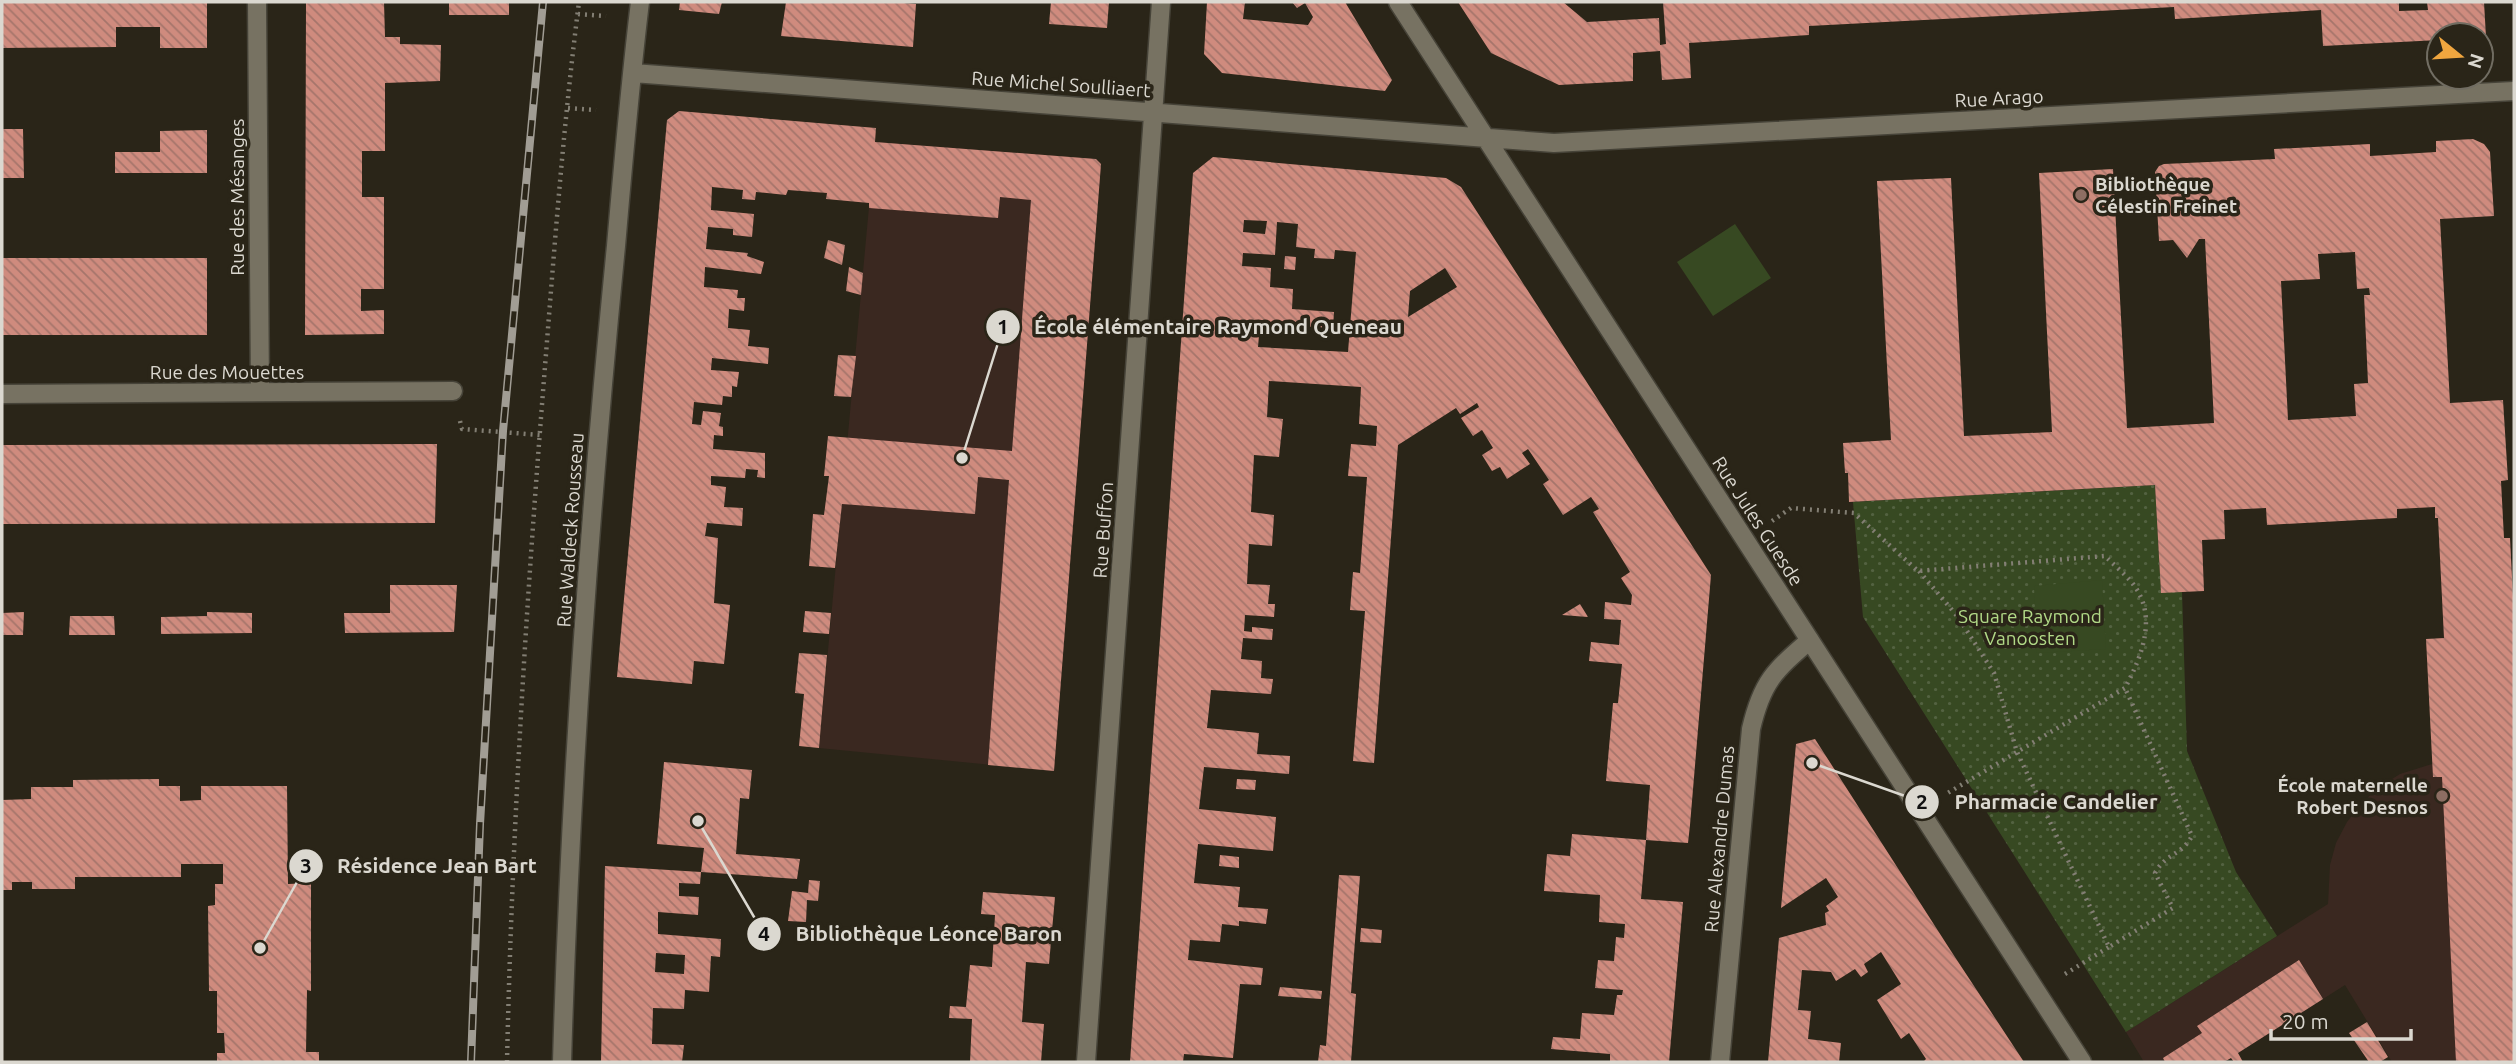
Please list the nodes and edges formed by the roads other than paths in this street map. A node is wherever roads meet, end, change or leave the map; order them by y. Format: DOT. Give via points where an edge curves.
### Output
graph roads {
  1 [pos="257,2"];
  2 [pos="640,2"];
  3 [pos="1161,2"];
  4 [pos="1398,2"];
  5 [pos="633,73"];
  6 [pos="2514,91"];
  7 [pos="1154,112"];
  8 [pos="1485,136"];
  9 [pos="453,391"];
  10 [pos="260,392"];
  11 [pos="2,394"];
  12 [pos="1810,640"];
  13 [pos="562,1062"];
  14 [pos="1086,1062"];
  15 [pos="1720,1062"];
  16 [pos="2082,1062"];
  1 -- 10 [label="street, Rue des Mésanges"];
  2 -- 5 [label="street, Rue Waldeck Rousseau"];
  3 -- 7 [label="street, Rue Buffon"];
  4 -- 8 [label="street, Rue Jules Guesde"];
  5 -- 7 [label="street, Rue Michel Soulliaert"];
  5 -- 13 [label="street, Rue Waldeck Rousseau" via="586,590"];
  6 -- 8 [label="street, Rue Arago" via="1554,143"];
  7 -- 8 [label="street, Rue Michel Soulliaert"];
  7 -- 14 [label="street, Rue Buffon"];
  8 -- 12 [label="street, Rue Jules Guesde"];
  9 -- 10 [label="street, Rue des Mouettes"];
  10 -- 11 [label="street, Rue des Mouettes"];
  12 -- 15 [label="street, Rue Alexandre Dumas" via="1768,680 1751,729"];
  12 -- 16 [label="street, Rue Jules Guesde"];
}
